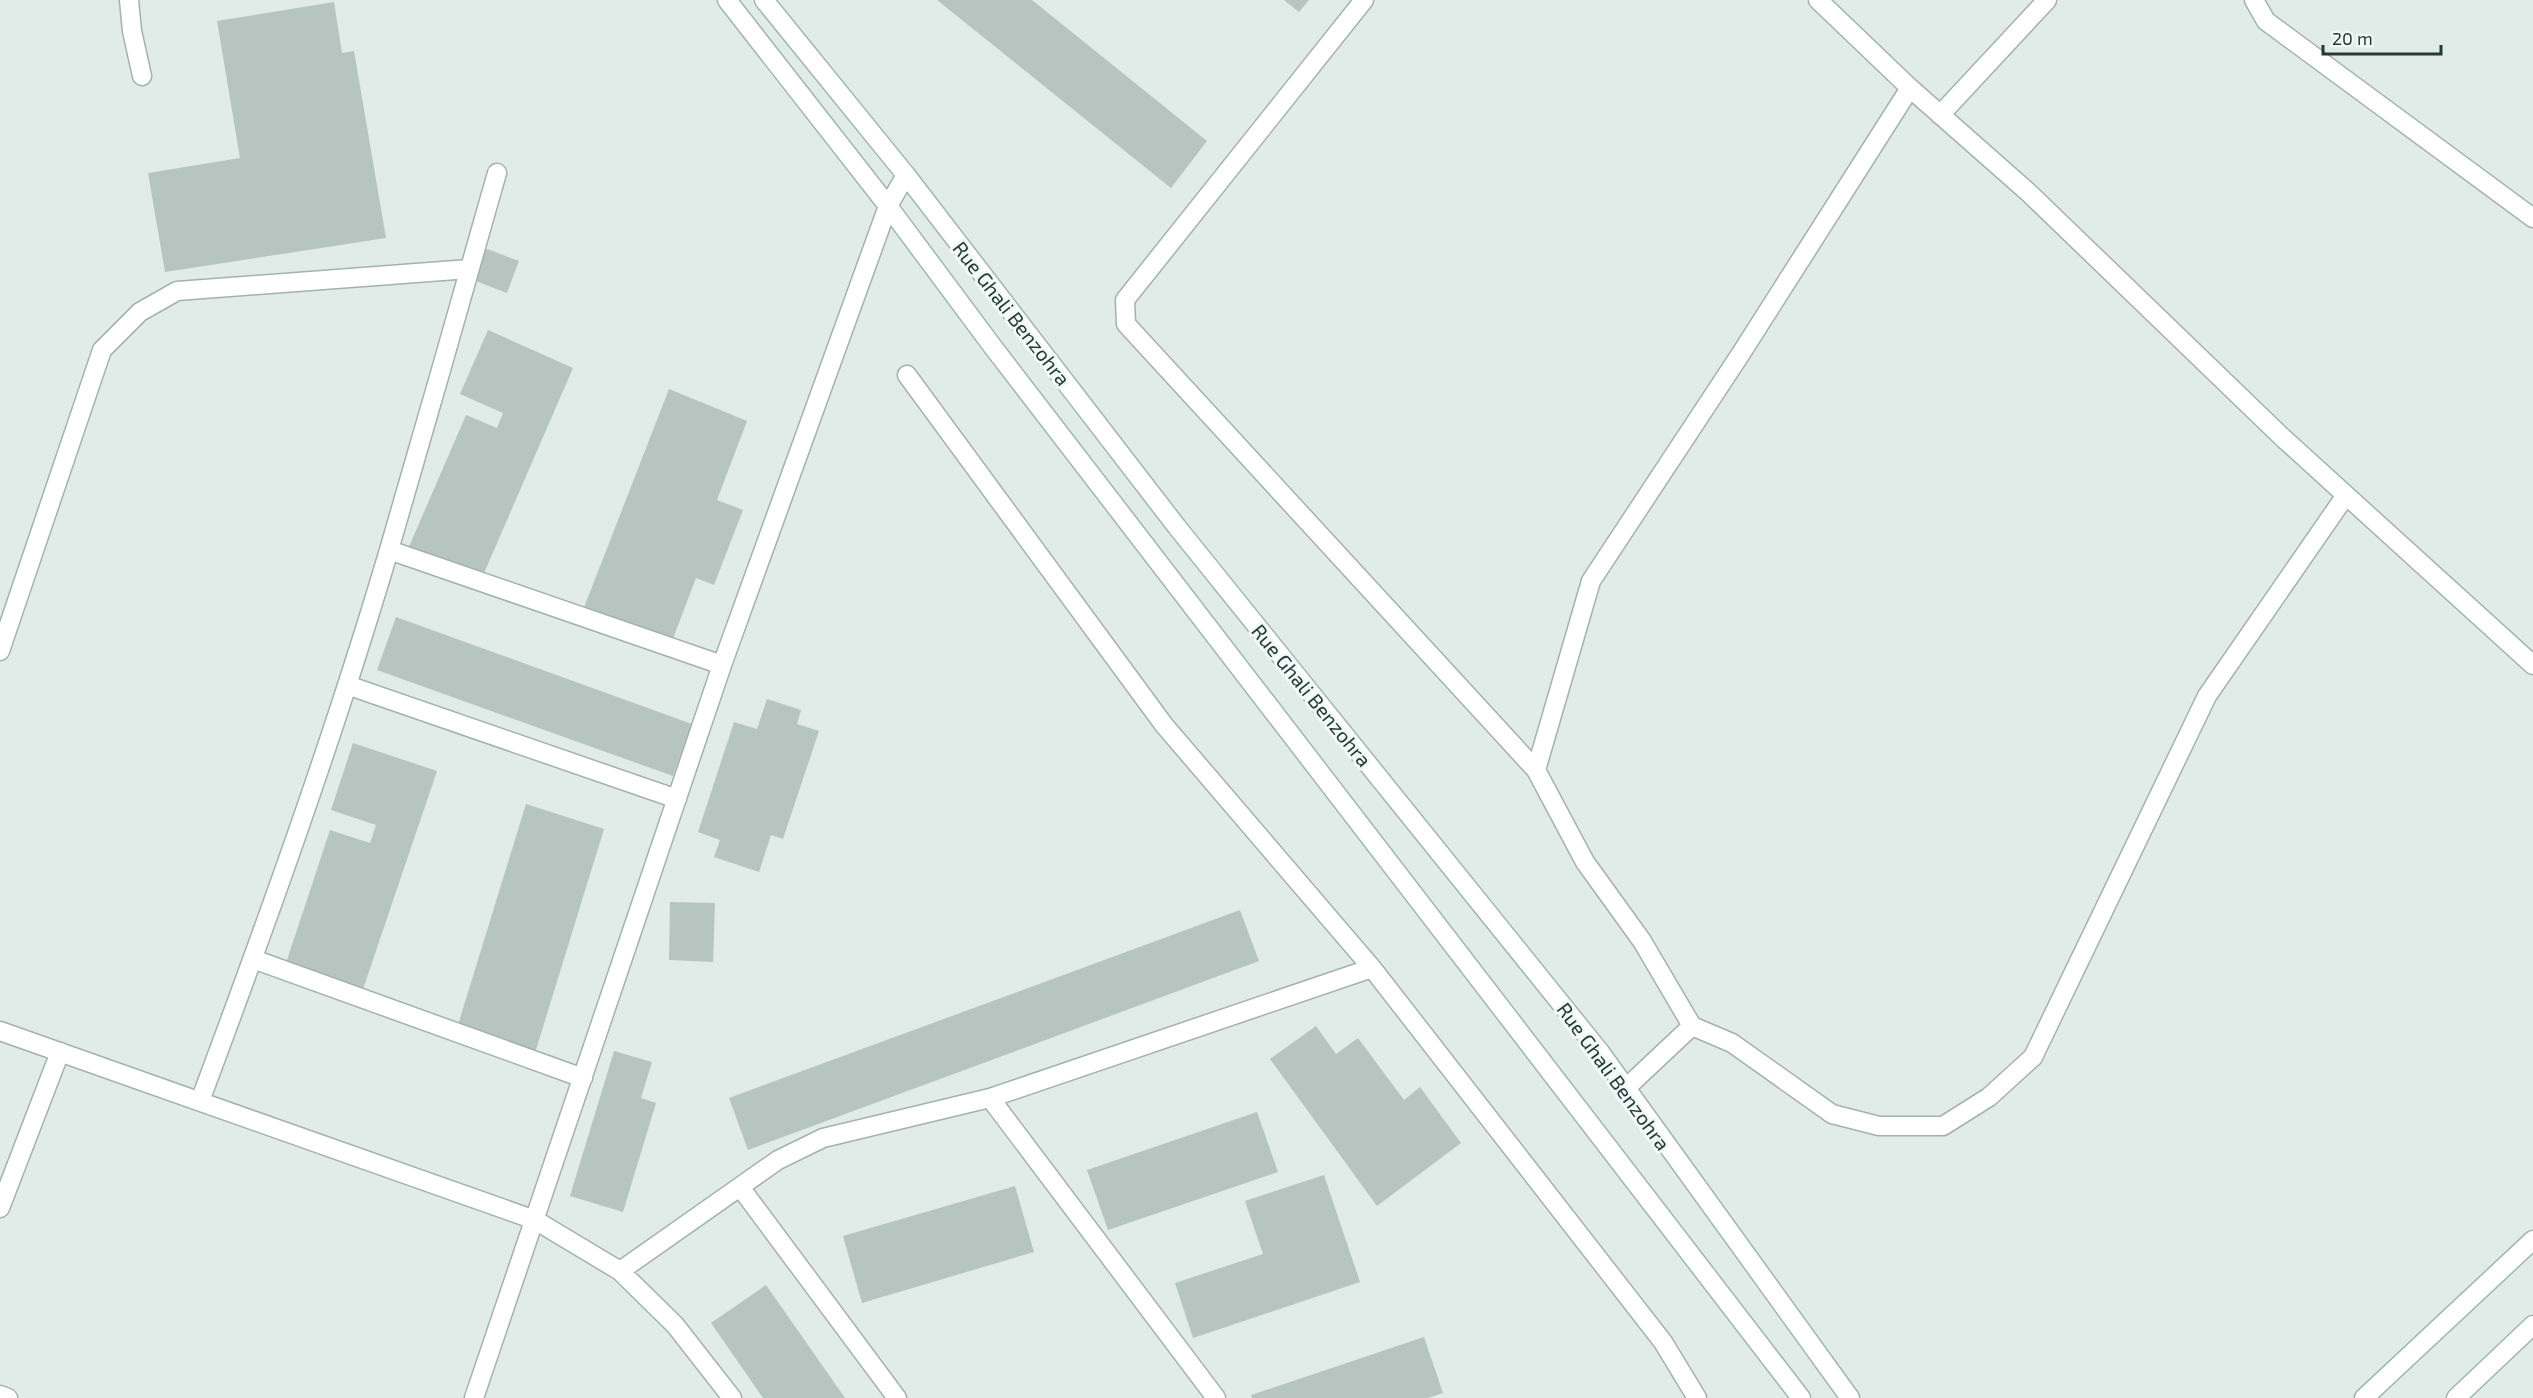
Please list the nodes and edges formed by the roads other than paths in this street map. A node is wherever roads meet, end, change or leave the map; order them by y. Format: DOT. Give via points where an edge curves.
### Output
graph roads {
  1 [pos="129,0"];
  2 [pos="764,0"];
  3 [pos="1364,0"];
  4 [pos="1818,0"];
  5 [pos="2047,0"];
  6 [pos="2254,0"];
  7 [pos="733,3"];
  8 [pos="142,76"];
  9 [pos="1910,88"];
  10 [pos="1940,115"];
  11 [pos="497,173"];
  12 [pos="906,175"];
  13 [pos="888,206"];
  14 [pos="2533,218"];
  15 [pos="469,269"];
  16 [pos="907,375"];
  17 [pos="2346,495"];
  18 [pos="389,550"];
  19 [pos="0,651"];
  20 [pos="722,665"];
  21 [pos="2533,665"];
  22 [pos="347,685"];
  23 [pos="1536,770"];
  24 [pos="677,799"];
  25 [pos="254,959"];
  26 [pos="1372,968"];
  27 [pos="1692,1026"];
  28 [pos="0,1031"];
  29 [pos="60,1052"];
  30 [pos="583,1078"];
  31 [pos="1625,1089"];
  32 [pos="990,1098"];
  33 [pos="200,1101"];
  34 [pos="740,1187"];
  35 [pos="0,1208"];
  36 [pos="535,1220"];
  37 [pos="2533,1240"];
  38 [pos="620,1271"];
  39 [pos="2533,1325"];
  40 [pos="0,1395"];
  41 [pos="8,1398"];
  42 [pos="474,1398"];
  43 [pos="732,1398"];
  44 [pos="897,1398"];
  45 [pos="1216,1398"];
  46 [pos="1697,1398"];
  47 [pos="1801,1398"];
  48 [pos="1850,1398"];
  49 [pos="2364,1398"];
  50 [pos="2456,1398"];
  1 -- 8 [label="street"];
  2 -- 12 [label="street, Rue Ghali Benzohra"];
  3 -- 23 [label="street" via="1125,300 1123,313 1126,324"];
  4 -- 9 [label="street"];
  5 -- 10 [label="street"];
  6 -- 14 [label="street" via="2266,21"];
  7 -- 13 [label="street, Rue Ghali Benzohra"];
  9 -- 10 [label="street"];
  9 -- 23 [label="street" via="1591,581"];
  10 -- 17 [label="street" via="2028,192"];
  11 -- 15 [label="street"];
  12 -- 13 [label="street"];
  12 -- 31 [label="street, Rue Ghali Benzohra" via="1177,527 1600,1052"];
  13 -- 20 [label="street"];
  13 -- 47 [label="street, Rue Ghali Benzohra"];
  15 -- 18 [label="street"];
  15 -- 19 [label="street" via="177,291 140,312 102,351"];
  16 -- 26 [label="street" via="1164,725"];
  17 -- 21 [label="street"];
  17 -- 27 [label="street" via="2207,696 2033,1057 1989,1097 1943,1126 1879,1126 1832,1114 1732,1043"];
  18 -- 20 [label="street"];
  18 -- 22 [label="street"];
  20 -- 24 [label="street"];
  22 -- 24 [label="street"];
  22 -- 25 [label="street"];
  23 -- 27 [label="street" via="1585,862 1642,941"];
  24 -- 30 [label="street"];
  25 -- 30 [label="street"];
  25 -- 33 [label="street"];
  26 -- 32 [label="street"];
  26 -- 46 [label="street" via="1664,1342"];
  27 -- 31 [label="street"];
  28 -- 29 [label="street"];
  29 -- 33 [label="street"];
  29 -- 35 [label="street"];
  30 -- 36 [label="street"];
  31 -- 48 [label="street, Rue Ghali Benzohra"];
  32 -- 34 [label="street" via="823,1138 778,1160"];
  32 -- 45 [label="street"];
  33 -- 36 [label="street"];
  34 -- 38 [label="street"];
  34 -- 44 [label="street"];
  36 -- 38 [label="street"];
  36 -- 42 [label="street"];
  37 -- 49 [label="street"];
  38 -- 43 [label="street" via="675,1325"];
  39 -- 50 [label="street"];
  40 -- 41 [label="street"];
}
